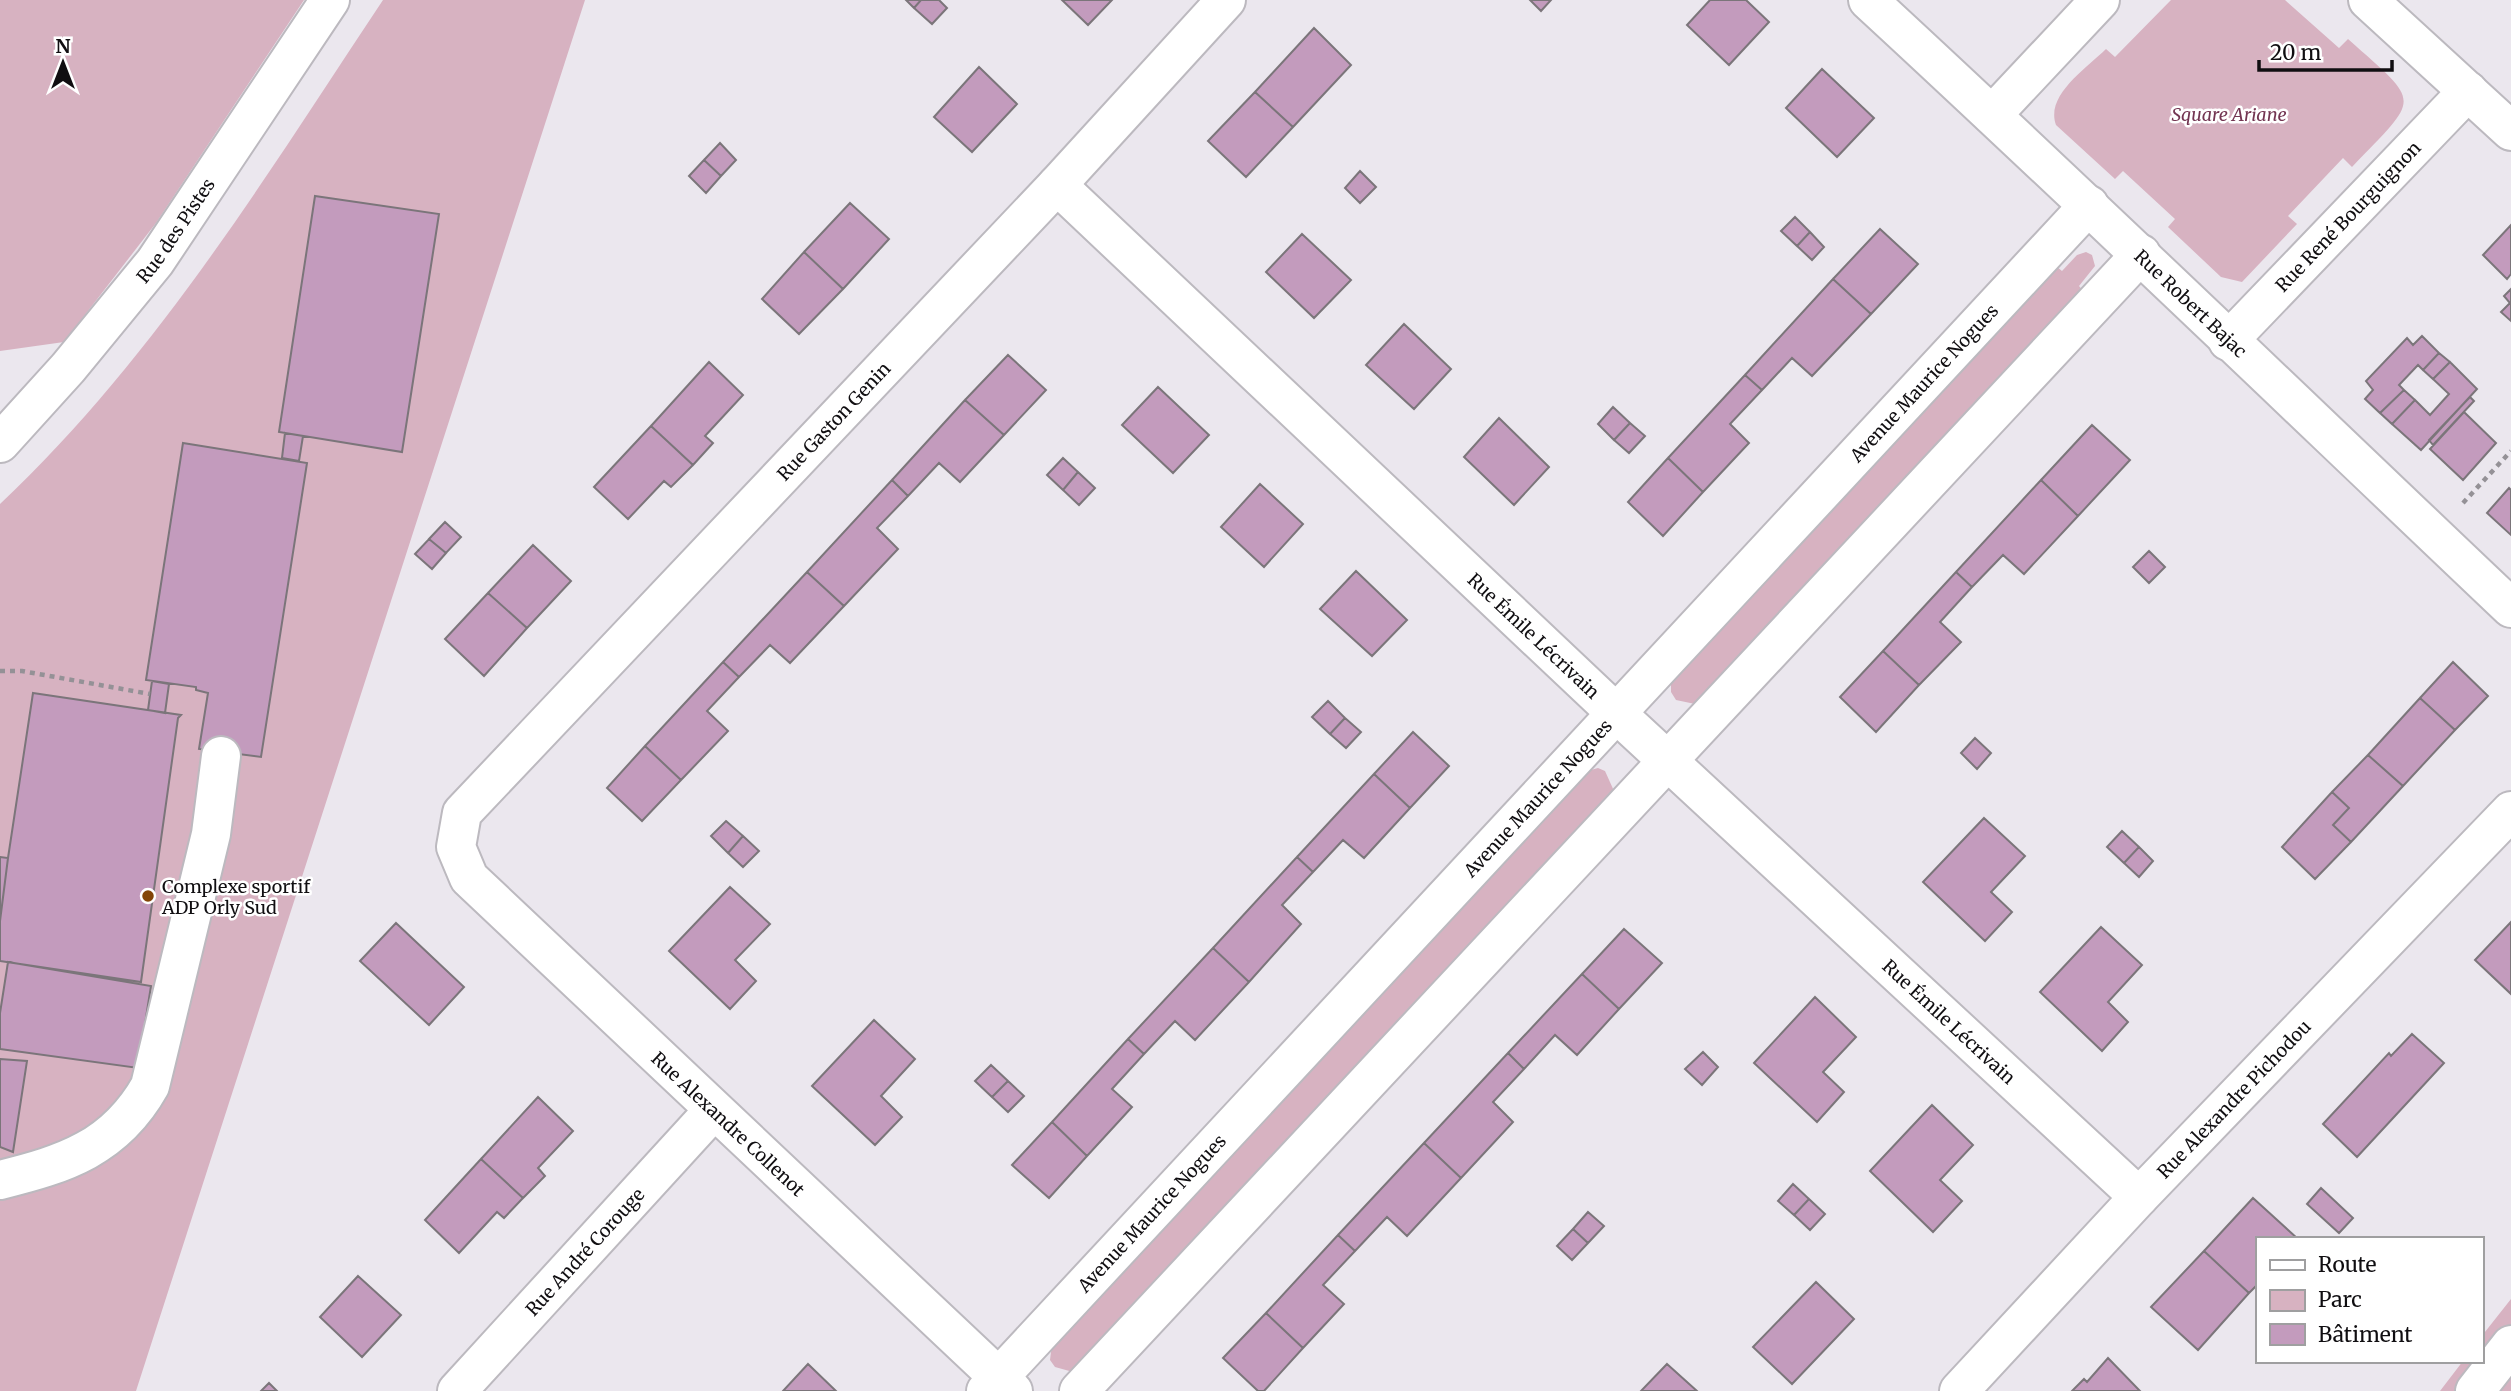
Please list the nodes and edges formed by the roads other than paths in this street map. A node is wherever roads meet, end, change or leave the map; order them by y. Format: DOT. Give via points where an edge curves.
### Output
graph roads {
  1 [pos="330,0"];
  2 [pos="1226,0"];
  3 [pos="1868,0"];
  4 [pos="2100,0"];
  5 [pos="2368,0"];
  6 [pos="2468,91"];
  7 [pos="1992,115"];
  8 [pos="2511,131"];
  9 [pos="1056,185"];
  10 [pos="2090,205"];
  11 [pos="2141,254"];
  12 [pos="2228,341"];
  13 [pos="0,443"];
  14 [pos="2511,608"];
  15 [pos="1616,712"];
  16 [pos="221,756"];
  17 [pos="1671,760"];
  18 [pos="2511,811"];
  19 [pos="456,847"];
  20 [pos="713,1111"];
  21 [pos="0,1180"];
  22 [pos="2139,1197"];
  23 [pos="2511,1345"];
  24 [pos="999,1387"];
  25 [pos="457,1391"];
  26 [pos="1079,1391"];
  27 [pos="1959,1391"];
  28 [pos="2475,1391"];
  1 -- 13 [label="street, Rue des Pistes" via="155,262"];
  2 -- 9 [label="street, Rue Gaston Genin"];
  3 -- 7 [label="street, Rue Robert Bajac"];
  4 -- 7 [label="street"];
  5 -- 6 [label="street"];
  6 -- 8 [label="street"];
  6 -- 12 [label="street, Rue René Bourguignon"];
  7 -- 10 [label="street, Rue Robert Bajac"];
  9 -- 15 [label="street, Rue Émile Lécrivain"];
  9 -- 19 [label="street, Rue Gaston Genin" via="462,813"];
  10 -- 11 [label="street, Rue Robert Bajac"];
  10 -- 15 [label="street, Avenue Maurice Nogues"];
  11 -- 12 [label="street, Rue Robert Bajac"];
  11 -- 17 [label="street"];
  12 -- 14 [label="street, Rue Robert Bajac"];
  15 -- 17 [label="street, Rue Émile Lécrivain"];
  15 -- 24 [label="street, Avenue Maurice Nogues"];
  16 -- 21 [label="street" via="211,834 150,1086 119,1128 59,1165"];
  17 -- 22 [label="street, Rue Émile Lécrivain"];
  17 -- 26 [label="street"];
  18 -- 22 [label="street, Rue Alexandre Pichodou"];
  19 -- 20 [label="street, Rue Alexandre Collenot" via="469,878"];
  20 -- 24 [label="street, Rue Alexandre Collenot"];
  20 -- 25 [label="street, Rue André Corouge"];
  22 -- 27 [label="street, Rue Alexandre Pichodou"];
  23 -- 28 [label="street"];
}
